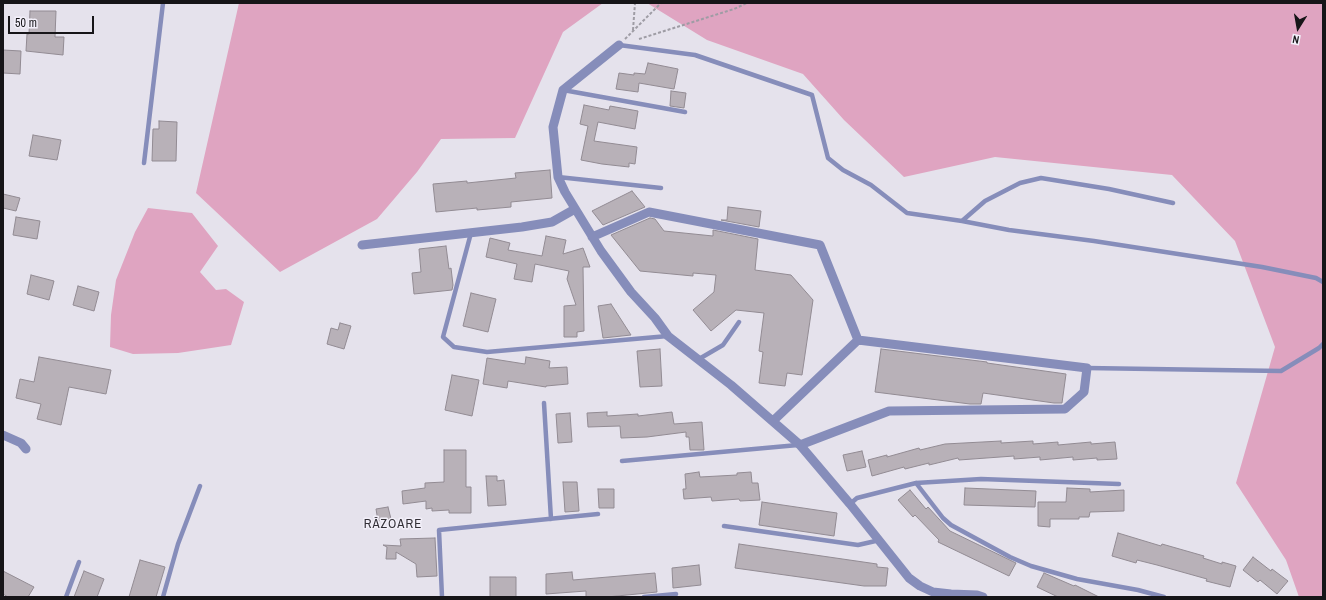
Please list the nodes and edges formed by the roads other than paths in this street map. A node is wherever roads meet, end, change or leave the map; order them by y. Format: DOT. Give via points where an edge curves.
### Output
graph roads {
  1 [pos="163,3"];
  2 [pos="619,45"];
  3 [pos="563,90"];
  4 [pos="685,112"];
  5 [pos="144,163"];
  6 [pos="558,177"];
  7 [pos="661,188"];
  8 [pos="1173,203"];
  9 [pos="575,209"];
  10 [pos="962,221"];
  11 [pos="471,233"];
  12 [pos="592,237"];
  13 [pos="362,245"];
  14 [pos="1323,282"];
  15 [pos="739,322"];
  16 [pos="668,336"];
  17 [pos="858,340"];
  18 [pos="1323,344"];
  19 [pos="699,359"];
  20 [pos="1087,368"];
  21 [pos="544,403"];
  22 [pos="773,421"];
  23 [pos="3,434"];
  24 [pos="800,445"];
  25 [pos="26,449"];
  26 [pos="622,461"];
  27 [pos="916,483"];
  28 [pos="1118,484"];
  29 [pos="200,486"];
  30 [pos="850,504"];
  31 [pos="598,514"];
  32 [pos="551,519"];
  33 [pos="724,526"];
  34 [pos="880,540"];
  35 [pos="79,562"];
  36 [pos="676,594"];
  37 [pos="66,597"];
  38 [pos="163,597"];
  39 [pos="442,597"];
  40 [pos="644,597"];
  41 [pos="983,597"];
  42 [pos="1164,597"];
  1 -- 5 [label="lane"];
  2 -- 3 [label="street"];
  2 -- 10 [label="lane" via="696,55 812,95 828,158 907,212"];
  3 -- 4 [label="lane"];
  3 -- 6 [label="street" via="553,127"];
  6 -- 7 [label="lane"];
  6 -- 9 [label="street"];
  8 -- 10 [label="lane" via="1041,178 1020,183 985,201"];
  9 -- 11 [label="street" via="552,222"];
  9 -- 12 [label="street"];
  10 -- 14 [label="lane" via="1262,267 1316,278"];
  11 -- 13 [label="street"];
  11 -- 16 [label="lane" via="443,337 454,347 487,352"];
  12 -- 16 [label="street" via="631,292 656,318"];
  12 -- 17 [label="street" via="649,212 820,245"];
  15 -- 19 [label="lane" via="723,345"];
  16 -- 19 [label="street"];
  17 -- 20 [label="street"];
  17 -- 22 [label="street"];
  18 -- 20 [label="lane" via="1281,370"];
  19 -- 22 [label="street"];
  20 -- 24 [label="street" via="1084,392 1065,408 888,411"];
  21 -- 32 [label="lane"];
  22 -- 24 [label="street"];
  23 -- 25 [label="street" via="21,443"];
  24 -- 26 [label="lane"];
  24 -- 30 [label="street"];
  27 -- 28 [label="lane" via="981,479"];
  27 -- 30 [label="lane" via="857,498"];
  27 -- 42 [label="lane" via="951,525 1010,557 1057,574"];
  29 -- 38 [label="lane" via="178,544"];
  30 -- 34 [label="street"];
  31 -- 32 [label="lane"];
  32 -- 39 [label="lane" via="439,530"];
  33 -- 34 [label="lane" via="858,545"];
  34 -- 41 [label="street" via="909,578 920,586 933,592"];
  35 -- 37 [label="lane"];
  36 -- 40 [label="lane"];
}
